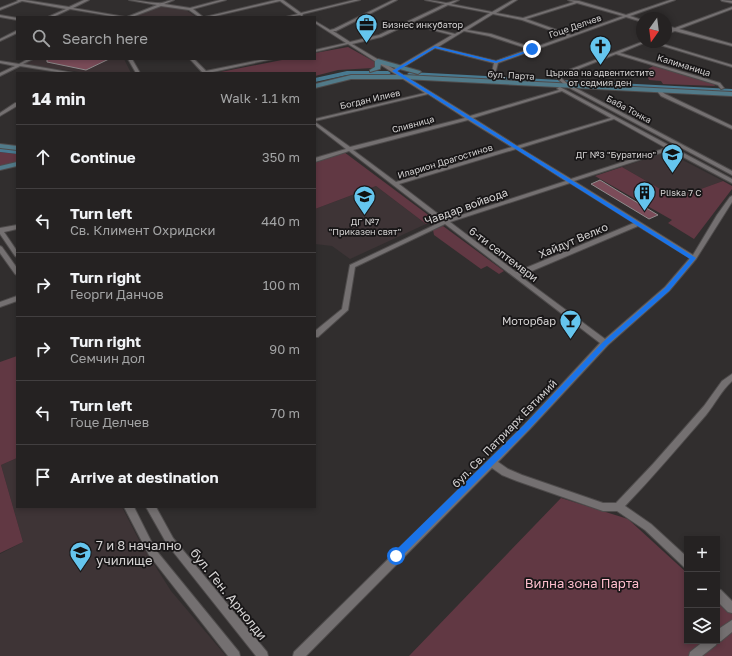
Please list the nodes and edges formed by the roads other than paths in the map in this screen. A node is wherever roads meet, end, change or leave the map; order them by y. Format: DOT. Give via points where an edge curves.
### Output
graph roads {
  1 [pos="19,0"];
  2 [pos="22,0"];
  3 [pos="87,0"];
  4 [pos="131,0"];
  5 [pos="172,0"];
  6 [pos="224,0"];
  7 [pos="280,0"];
  8 [pos="358,0"];
  9 [pos="395,0"];
  10 [pos="427,0"];
  11 [pos="456,0"];
  12 [pos="515,0"];
  13 [pos="570,0"];
  14 [pos="585,0"];
  15 [pos="673,0"];
  16 [pos="723,0"];
  17 [pos="578,2"];
  18 [pos="732,2"];
  19 [pos="160,4"];
  20 [pos="447,4"];
  21 [pos="69,8"];
  22 [pos="732,8"];
  23 [pos="0,9"];
  24 [pos="190,9"];
  25 [pos="301,14"];
  26 [pos="493,14"];
  27 [pos="0,16"];
  28 [pos="52,16"];
  29 [pos="117,16"];
  30 [pos="131,16"];
  31 [pos="200,16"];
  32 [pos="211,16"];
  33 [pos="292,16"];
  34 [pos="304,16"];
  35 [pos="625,16"];
  36 [pos="16,19"];
  37 [pos="636,19"];
  38 [pos="523,20"];
  39 [pos="316,23"];
  40 [pos="409,23"];
  41 [pos="672,29"];
  42 [pos="464,30"];
  43 [pos="675,30"];
  44 [pos="329,31"];
  45 [pos="672,31"];
  46 [pos="16,32"];
  47 [pos="456,35"];
  48 [pos="571,36"];
  49 [pos="0,40"];
  50 [pos="350,43"];
  51 [pos="636,45"];
  52 [pos="732,45"];
  53 [pos="435,47"];
  54 [pos="672,48"];
  55 [pos="532,49"];
  56 [pos="316,50"];
  57 [pos="616,53"];
  58 [pos="29,60"];
  59 [pos="131,60"];
  60 [pos="193,60"];
  61 [pos="262,60"];
  62 [pos="378,61"];
  63 [pos="0,62"];
  64 [pos="496,62"];
  65 [pos="18,65"];
  66 [pos="732,66"];
  67 [pos="397,70"];
  68 [pos="372,71"];
  69 [pos="59,72"];
  70 [pos="137,72"];
  71 [pos="202,72"];
  72 [pos="208,72"];
  73 [pos="335,74"];
  74 [pos="0,75"];
  75 [pos="493,77"];
  76 [pos="404,78"];
  77 [pos="565,84"];
  78 [pos="316,86"];
  79 [pos="555,86"];
  80 [pos="722,88"];
  81 [pos="732,89"];
  82 [pos="562,90"];
  83 [pos="659,91"];
  84 [pos="429,93"];
  85 [pos="732,94"];
  86 [pos="16,105"];
  87 [pos="0,115"];
  88 [pos="469,118"];
  89 [pos="614,118"];
  90 [pos="316,122"];
  91 [pos="316,123"];
  92 [pos="732,128"];
  93 [pos="0,146"];
  94 [pos="516,147"];
  95 [pos="16,148"];
  96 [pos="670,148"];
  97 [pos="350,149"];
  98 [pos="316,160"];
  99 [pos="16,164"];
  100 [pos="0,168"];
  101 [pos="732,173"];
  102 [pos="570,181"];
  103 [pos="732,181"];
  104 [pos="395,184"];
  105 [pos="732,198"];
  106 [pos="445,222"];
  107 [pos="638,224"];
  108 [pos="16,227"];
  109 [pos="0,231"];
  110 [pos="0,248"];
  111 [pos="16,253"];
  112 [pos="694,258"];
  113 [pos="16,272"];
  114 [pos="516,276"];
  115 [pos="16,298"];
  116 [pos="0,305"];
  117 [pos="316,334"];
  118 [pos="605,343"];
  119 [pos="732,377"];
  120 [pos="491,462"];
  121 [pos="618,507"];
  122 [pos="130,508"];
  123 [pos="152,508"];
  124 [pos="684,561"];
  125 [pos="720,597"];
  126 [pos="732,608"];
  127 [pos="732,625"];
  128 [pos="720,635"];
  129 [pos="708,644"];
  130 [pos="234,656"];
  131 [pos="263,656"];
  132 [pos="298,656"];
  133 [pos="694,656"];
  1 -- 2 [label="street"];
  2 -- 21 [label="street"];
  2 -- 23 [label="street"];
  3 -- 21 [label="street"];
  4 -- 19 [label="street"];
  5 -- 19 [label="street"];
  6 -- 24 [label="street"];
  7 -- 25 [label="street"];
  7 -- 32 [label="street"];
  8 -- 25 [label="street"];
  9 -- 44 [label="street"];
  10 -- 20 [label="street"];
  11 -- 20 [label="street"];
  12 -- 26 [label="street"];
  13 -- 17 [label="street"];
  14 -- 17 [label="street"];
  15 -- 35 [label="street, Гоце Делчев"];
  16 -- 18 [label="street"];
  17 -- 35 [label="street"];
  17 -- 38 [label="street"];
  19 -- 24 [label="street"];
  19 -- 30 [label="street"];
  20 -- 26 [label="street"];
  20 -- 40 [label="street"];
  21 -- 28 [label="street"];
  21 -- 29 [label="street"];
  22 -- 43 [label="street"];
  24 -- 31 [label="street"];
  25 -- 33 [label="street"];
  25 -- 34 [label="street"];
  26 -- 38 [label="street"];
  26 -- 42 [label="street"];
  27 -- 36 [label="street"];
  35 -- 37 [label="street"];
  35 -- 48 [label="street, Гоце Делчев"];
  38 -- 48 [label="street"];
  39 -- 44 [label="street"];
  40 -- 47 [label="street"];
  40 -- 50 [label="street" via="380,36"];
  41 -- 43 [label="street"];
  42 -- 47 [label="street"];
  42 -- 55 [label="street" via="490,35"];
  43 -- 45 [label="street"];
  43 -- 52 [label="street"];
  44 -- 50 [label="street"];
  46 -- 49 [label="street"];
  47 -- 53 [label="street"];
  48 -- 55 [label="street, Гоце Делчев"];
  50 -- 56 [label="street"];
  50 -- 62 [label="street"];
  51 -- 57 [label="street"];
  53 -- 64 [label="street"];
  53 -- 67 [label="street"];
  54 -- 66 [label="street"];
  55 -- 64 [label="street, Гоце Делчев"];
  57 -- 77 [label="street" via="562,74 560,78"];
  57 -- 80 [label="street, Калиманица" via="719,84"];
  58 -- 65 [label="street"];
  59 -- 70 [label="street"];
  60 -- 71 [label="street"];
  61 -- 72 [label="street"];
  62 -- 67 [label="main road"];
  62 -- 68 [label="main road" via="378,68"];
  63 -- 65 [label="street"];
  64 -- 75 [label="street"];
  65 -- 69 [label="street"];
  65 -- 74 [label="street"];
  67 -- 68 [label="main road, бул. Парта"];
  67 -- 75 [label="main road, бул. Парта"];
  67 -- 76 [label="street"];
  68 -- 73 [label="main road, бул. Парта"];
  75 -- 77 [label="main road, бул. Парта"];
  76 -- 78 [label="main road, бул. Парта" via="351,77"];
  76 -- 79 [label="main road, бул. Парта"];
  76 -- 84 [label="street"];
  77 -- 79 [label="main road, бул. Парта"];
  77 -- 80 [label="main road, бул. Парта"];
  77 -- 83 [label="main road, бул. Парта"];
  77 -- 101 [label="street, Баба Тонка"];
  79 -- 82 [label="street, Баба Тонка"];
  80 -- 81 [label="main road, бул. Парта"];
  82 -- 88 [label="street, Сливница"];
  82 -- 89 [label="street, Баба Тонка"];
  83 -- 85 [label="main road, бул. Парта"];
  83 -- 92 [label="street"];
  84 -- 88 [label="street"];
  84 -- 90 [label="street, Богдан Илиев"];
  86 -- 87 [label="street"];
  88 -- 94 [label="street"];
  88 -- 97 [label="street, Сливница"];
  89 -- 94 [label="street, Иларион Драгостинов"];
  89 -- 96 [label="street, Баба Тонка"];
  91 -- 97 [label="street, 6-ти септември"];
  93 -- 95 [label="main road"];
  94 -- 102 [label="street"];
  94 -- 104 [label="street, Иларион Драгостинов"];
  96 -- 102 [label="street, Чавдар войвода"];
  96 -- 103 [label="street, Баба Тонка"];
  97 -- 98 [label="street, Сливница"];
  97 -- 104 [label="street, 6-ти септември"];
  99 -- 100 [label="main road"];
  102 -- 106 [label="street, Чавдар войвода"];
  102 -- 107 [label="street"];
  104 -- 106 [label="street, 6-ти септември"];
  105 -- 112 [label="street, бул. Св. Патриарх Евтимий"];
  106 -- 114 [label="street, 6-ти септември"];
  106 -- 117 [label="street, Чавдар войвода" via="352,266 345,310"];
  107 -- 112 [label="street"];
  107 -- 114 [label="street, Хайдут Велко"];
  108 -- 109 [label="street"];
  109 -- 111 [label="street"];
  110 -- 113 [label="street"];
  112 -- 118 [label="street, бул. Св. Патриарх Евтимий" via="667,289"];
  114 -- 118 [label="street, 6-ти септември"];
  115 -- 116 [label="street"];
  118 -- 120 [label="street, бул. Св. Патриарх Евтимий"];
  119 -- 121 [label="street" via="656,467"];
  120 -- 121 [label="street" via="520,478 603,507"];
  120 -- 132 [label="street, бул. Св. Патриарх Евтимий"];
  121 -- 124 [label="street" via="644,523"];
  122 -- 130 [label="street" via="152,552"];
  123 -- 131 [label="street, бул. Ген. Арнолди" via="170,541"];
  125 -- 126 [label="street"];
  127 -- 128 [label="street"];
  129 -- 133 [label="street"];
}
